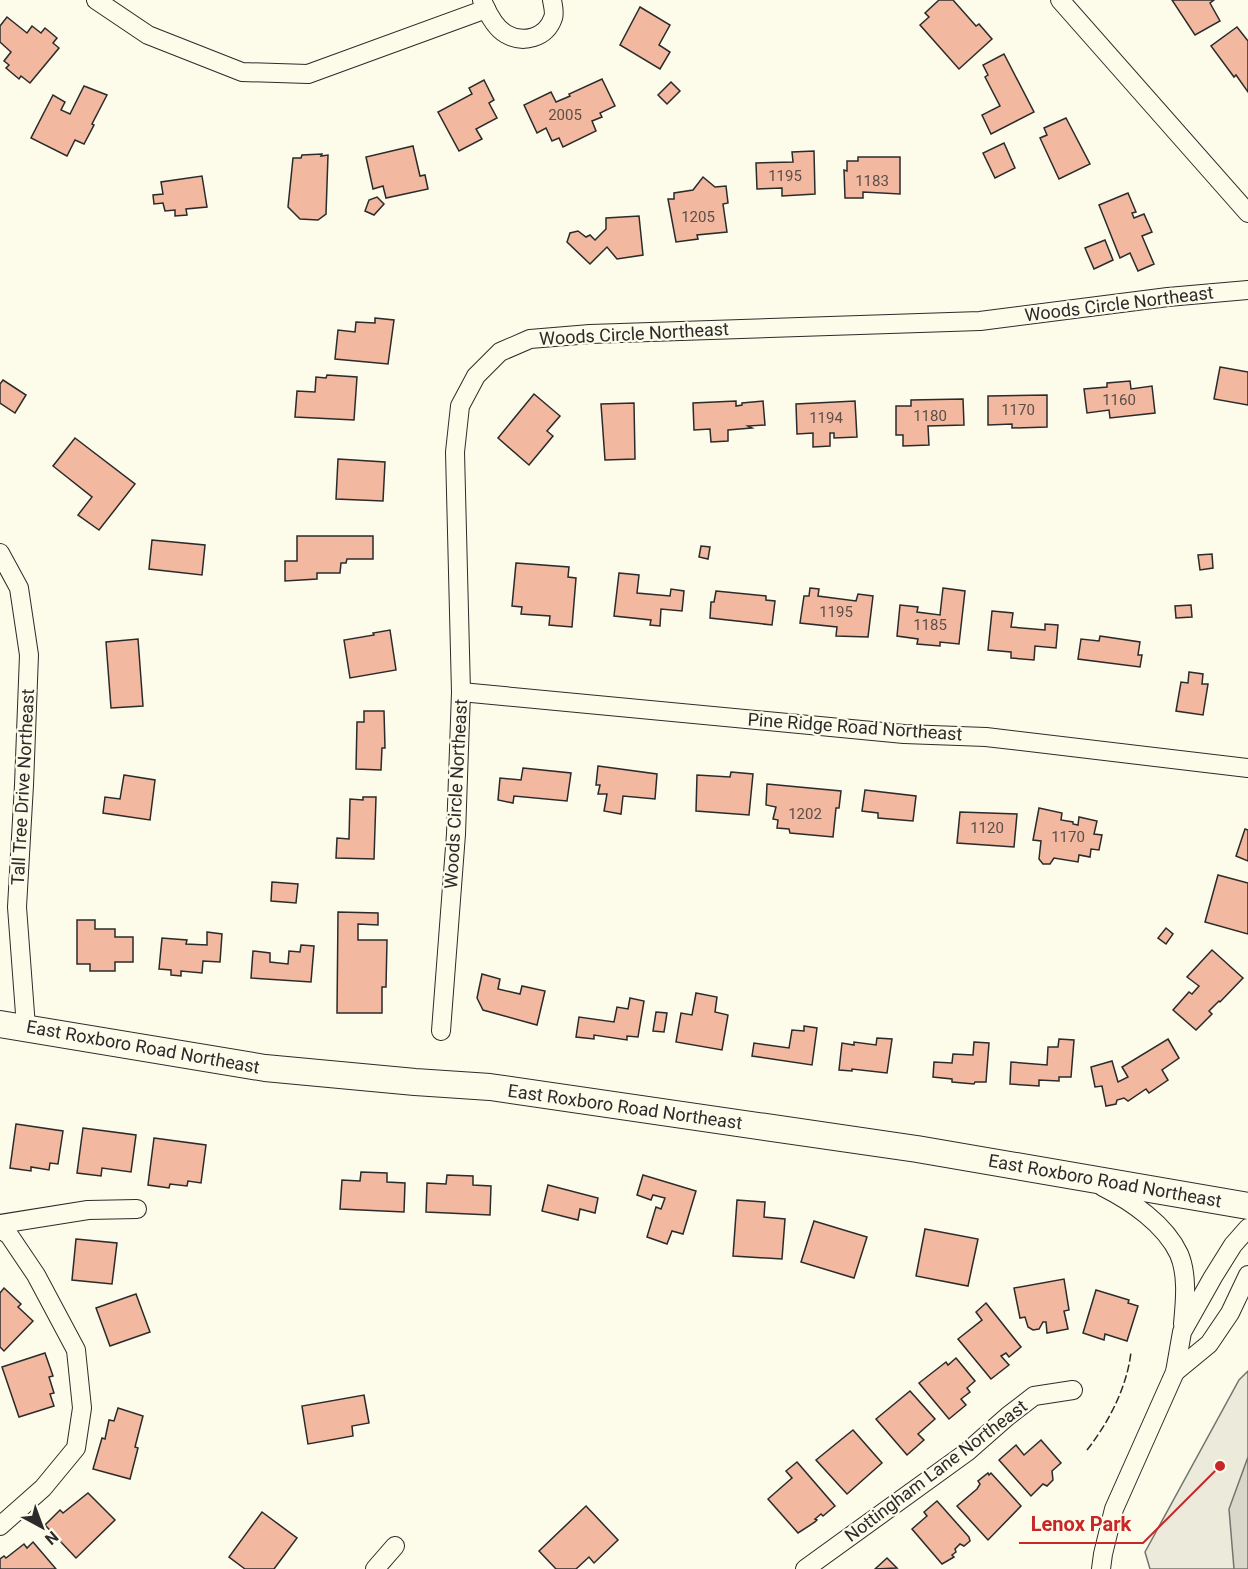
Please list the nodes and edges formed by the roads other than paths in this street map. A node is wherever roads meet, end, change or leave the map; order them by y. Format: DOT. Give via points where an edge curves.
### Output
graph roads {
  1 [pos="96,0"];
  2 [pos="552,0"];
  3 [pos="1060,0"];
  4 [pos="484,5"];
  5 [pos="1248,213"];
  6 [pos="1248,290"];
  7 [pos="0,553"];
  8 [pos="461,692"];
  9 [pos="1248,768"];
  10 [pos="0,1024"];
  11 [pos="26,1027"];
  12 [pos="441,1031"];
  13 [pos="1085,1178"];
  14 [pos="1248,1206"];
  15 [pos="137,1209"];
  16 [pos="0,1224"];
  17 [pos="1248,1228"];
  18 [pos="0,1229"];
  19 [pos="1248,1275"];
  20 [pos="1248,1305"];
  21 [pos="1182,1332"];
  22 [pos="1209,1344"];
  23 [pos="1175,1372"];
  24 [pos="1073,1390"];
  25 [pos="0,1526"];
  26 [pos="395,1546"];
  27 [pos="375,1569"];
  28 [pos="806,1569"];
  29 [pos="1101,1569"];
  1 -- 4 [label="street" via="148,35 242,72 288,74 308,74"];
  2 -- 4 [label="street" via="554,16 547,30 534,38 519,39 505,33"];
  3 -- 5 [label="street"];
  6 -- 8 [label="street, Woods Circle Northeast" via="980,321 590,334 530,339 500,352 476,376 460,406 455,452"];
  7 -- 11 [label="street, Tall Tree Drive Northeast" via="19,588 29,655 17,907"];
  8 -- 9 [label="street, Pine Ridge Road Northeast" via="904,734 986,737"];
  8 -- 12 [label="street, Woods Circle Northeast" via="456,834"];
  10 -- 11 [label="main road, East Roxboro Road Northeast"];
  11 -- 13 [label="main road, East Roxboro Road Northeast" via="265,1068 490,1088 917,1149"];
  13 -- 14 [label="main road, East Roxboro Road Northeast"];
  13 -- 21 [label="street" via="1125,1198 1149,1217 1179,1255 1185,1294"];
  15 -- 16 [label="street" via="88,1210"];
  17 -- 21 [label="street" via="1233,1245"];
  18 -- 25 [label="street" via="9,1235 36,1275 76,1350 82,1408 76,1448 44,1488"];
  19 -- 22 [label="street" via="1230,1313"];
  20 -- 22 [label="street"];
  21 -- 23 [label="street"];
  22 -- 23 [label="street"];
  23 -- 29 [label="street" via="1114,1509"];
  24 -- 28 [label="street, Nottingham Lane Northeast" via="1034,1396 967,1452"];
  26 -- 27 [label="street"];
}
